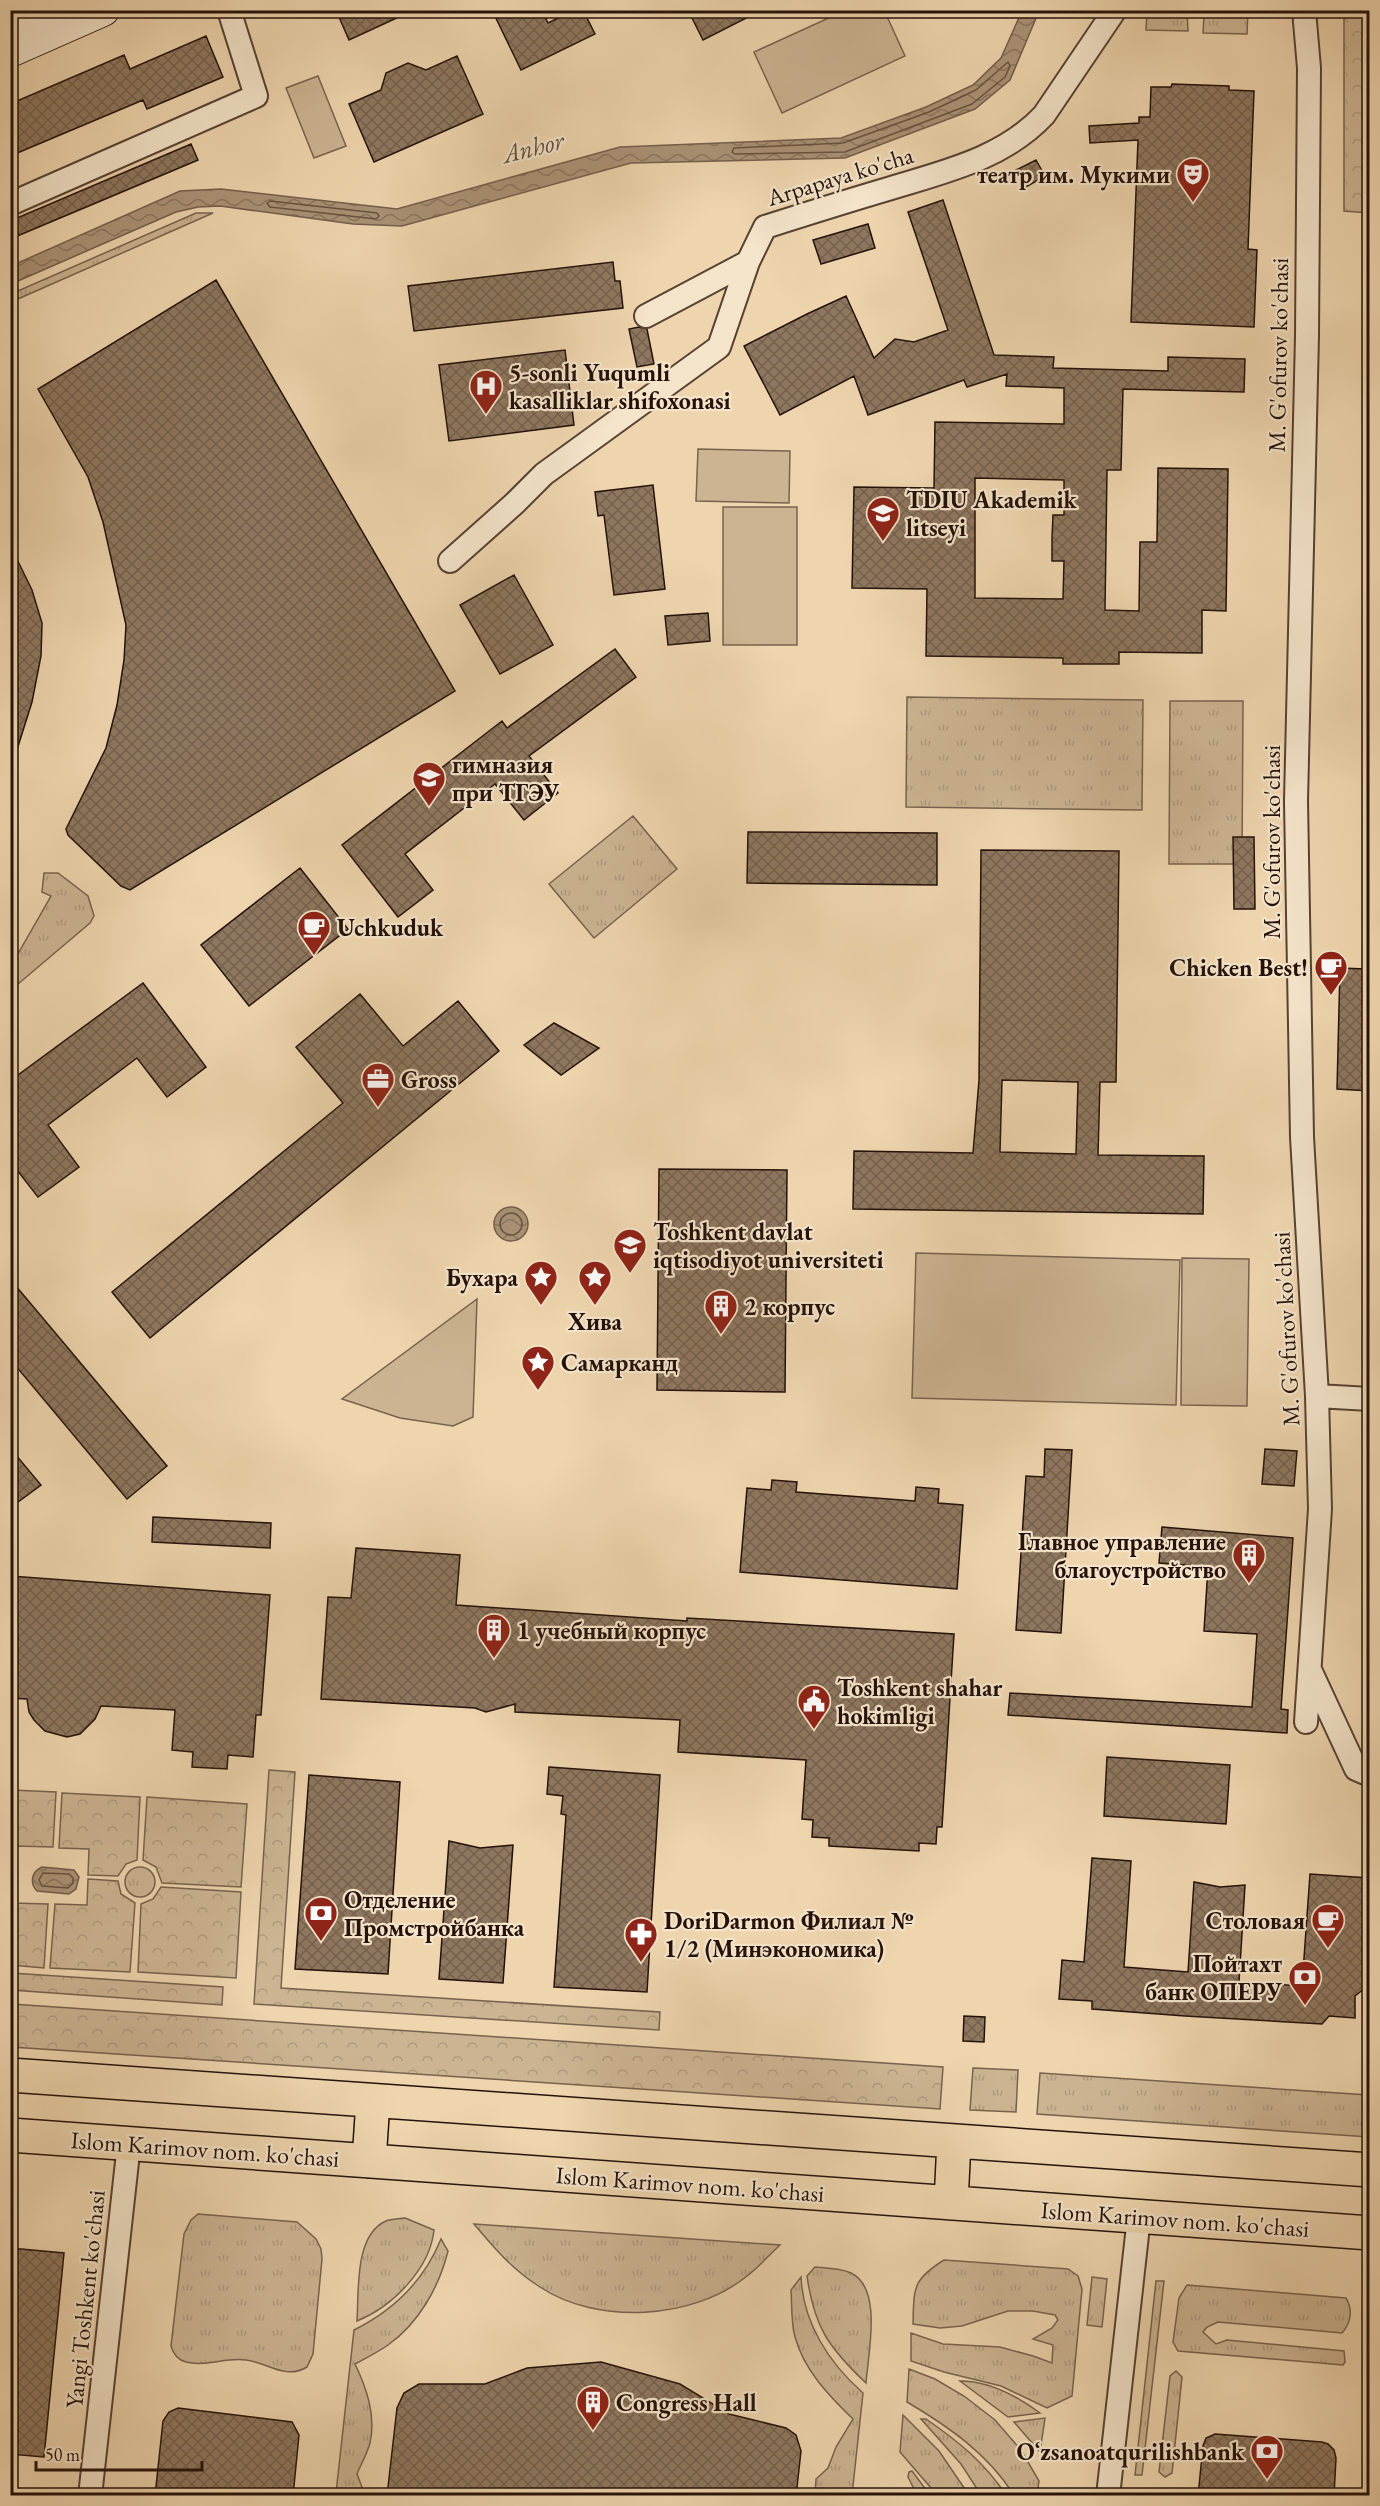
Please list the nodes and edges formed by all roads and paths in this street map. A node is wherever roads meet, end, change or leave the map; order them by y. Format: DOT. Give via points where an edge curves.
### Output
graph roads {
  1 [pos="40,10"];
  2 [pos="103,10"];
  3 [pos="229,10"];
  4 [pos="1116,10"];
  5 [pos="1304,10"];
  6 [pos="10,23"];
  7 [pos="10,51"];
  8 [pos="10,204"];
  9 [pos="748,262"];
  10 [pos="646,316"];
  11 [pos="450,561"];
  12 [pos="1317,1396"];
  13 [pos="1370,1399"];
  14 [pos="1311,1672"];
  15 [pos="1306,1722"];
  16 [pos="1370,1775"];
  17 [pos="10,2075"];
  18 [pos="373,2101"];
  19 [pos="10,2135"];
  20 [pos="954,2141"];
  21 [pos="129,2144"];
  22 [pos="369,2161"];
  23 [pos="1370,2170"];
  24 [pos="951,2203"];
  25 [pos="1139,2217"];
  26 [pos="1370,2233"];
  27 [pos="90,2496"];
  28 [pos="1108,2496"];
  1 -- 6 [label="main road"];
  2 -- 7 [label="main road"];
  3 -- 8 [label="street" via="256,96"];
  4 -- 9 [label="street, Arpapaya ko'cha" via="1048,109 1017,139 958,167 765,227"];
  5 -- 12 [label="street, M. G'ofurov ko'chasi" via="1309,68 1307,336 1296,801 1302,1137"];
  9 -- 10 [label="street"];
  9 -- 11 [label="street, Arpapaya ko'cha" via="719,347 544,474"];
  12 -- 13 [label="street"];
  12 -- 14 [label="street, M. G'ofurov ko'chasi" via="1320,1509"];
  14 -- 15 [label="street, M. G'ofurov ko'chasi"];
  14 -- 16 [label="street, M. G'ofurov ko'chasi" via="1356,1769"];
  17 -- 18 [label="main road"];
  18 -- 20 [label="main road"];
  18 -- 22 [label="main road"];
  19 -- 21 [label="main road, Islom Karimov nom. ko'chasi"];
  20 -- 23 [label="main road"];
  20 -- 24 [label="main road"];
  21 -- 22 [label="main road, Islom Karimov nom. ko'chasi"];
  21 -- 27 [label="street, Yangi Toshkent ko'chasi"];
  22 -- 24 [label="main road, Islom Karimov nom. ko'chasi"];
  24 -- 25 [label="main road, Islom Karimov nom. ko'chasi"];
  25 -- 26 [label="main road, Islom Karimov nom. ko'chasi"];
  25 -- 28 [label="street"];
}
